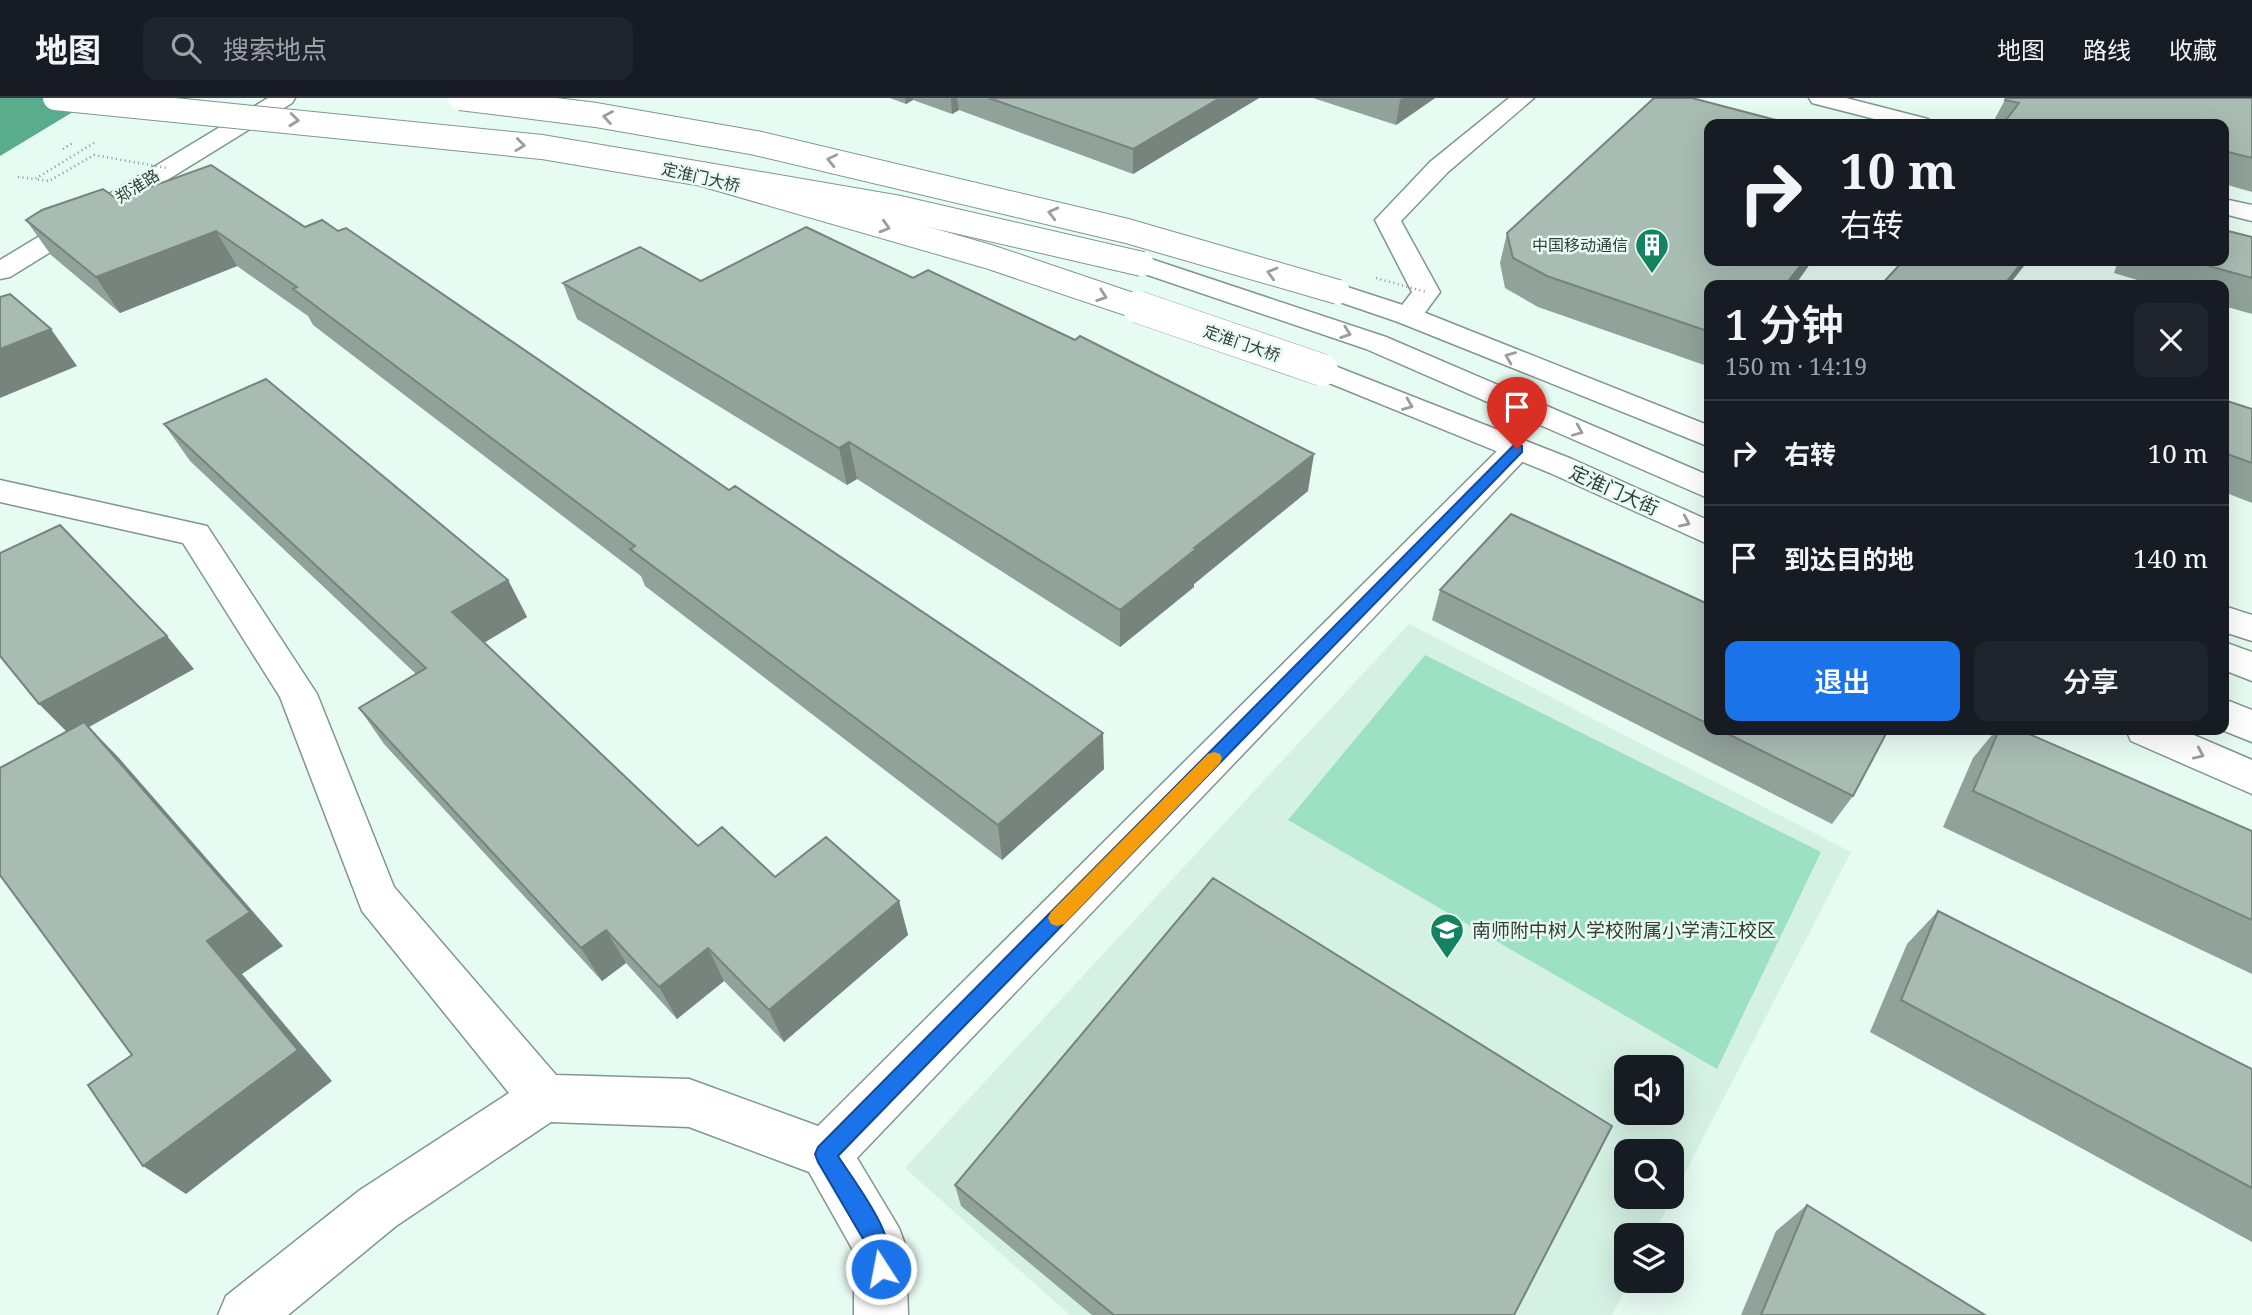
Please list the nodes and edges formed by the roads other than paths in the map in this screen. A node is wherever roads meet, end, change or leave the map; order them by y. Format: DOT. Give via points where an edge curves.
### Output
graph roads {
  1 [pos="55,98"];
  2 [pos="284,98"];
  3 [pos="460,98"];
  4 [pos="1523,98"];
  5 [pos="1820,98"];
  6 [pos="1901,119"];
  7 [pos="702,174"];
  8 [pos="2229,207"];
  9 [pos="2252,214"];
  10 [pos="0,271"];
  11 [pos="1408,316"];
  12 [pos="1322,370"];
  13 [pos="1704,435"];
  14 [pos="1517,449"];
  15 [pos="1704,486"];
  16 [pos="0,491"];
  17 [pos="1704,531"];
  18 [pos="2229,621"];
  19 [pos="2252,628"];
  20 [pos="2229,656"];
  21 [pos="2252,667"];
  22 [pos="2229,716"];
  23 [pos="2252,726"];
  24 [pos="2157,735"];
  25 [pos="2252,778"];
  26 [pos="544,1098"];
  27 [pos="826,1154"];
  28 [pos="244,1315"];
  29 [pos="881,1315"];
  1 -- 7 [label="main road, 定淮门大桥, one-way, bridge" via="542,147"];
  2 -- 10 [label="main road, 郑淮路"];
  11 -- 3 [label="main road, one-way, bridge" via="1127,231 756,143 596,115"];
  4 -- 11 [label="main road" via="1439,167 1388,220 1426,292"];
  5 -- 6 [label="main road"];
  7 -- 12 [label="main road, 定淮门大桥, one-way, bridge" via="990,257"];
  7 -- 15 [label="main road, one-way, bridge" via="895,206 1142,264 1376,343"];
  8 -- 9 [label="main road"];
  13 -- 11 [label="main road, one-way"];
  12 -- 14 [label="main road, 定淮门大街, one-way"];
  14 -- 17 [label="main road, 定淮门大街, one-way"];
  14 -- 27 [label="main road"];
  16 -- 26 [label="main road" via="195,534 298,694 377,898"];
  18 -- 19 [label="main road"];
  20 -- 21 [label="main road"];
  22 -- 23 [label="main road"];
  24 -- 25 [label="main road, one-way"];
  26 -- 27 [label="main road" via="688,1103"];
  26 -- 28 [label="main road" via="378,1208"];
  27 -- 29 [label="main road" via="880,1247"];
}
